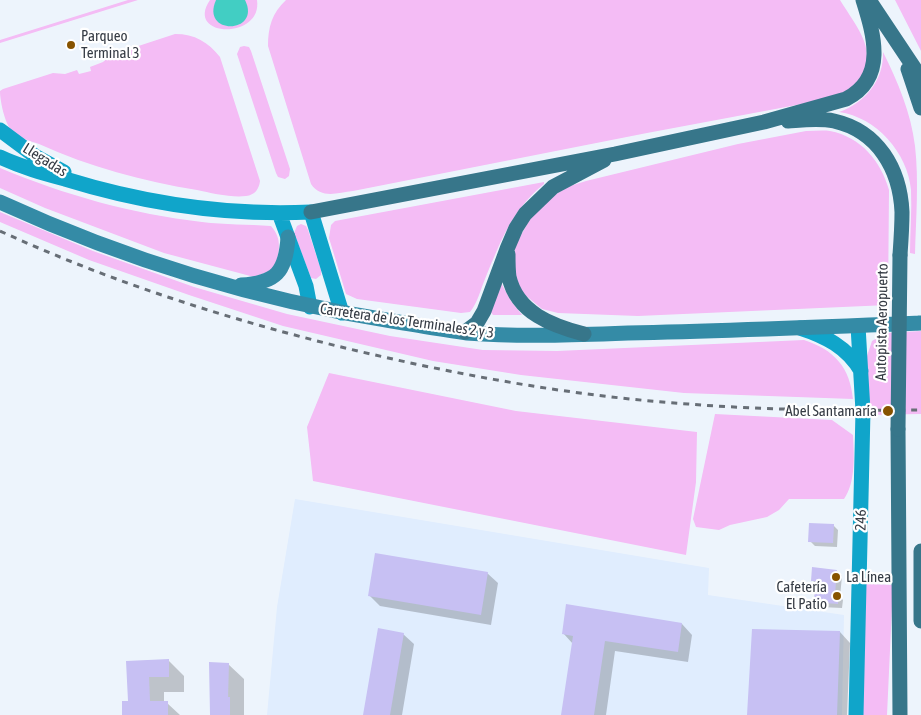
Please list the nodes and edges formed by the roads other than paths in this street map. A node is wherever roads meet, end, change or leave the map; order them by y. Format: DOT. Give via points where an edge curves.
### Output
graph roads {
  1 [pos="863,0"];
  2 [pos="869,0"];
  3 [pos="892,34"];
  4 [pos="921,78"];
  5 [pos="921,108"];
  6 [pos="764,122"];
  7 [pos="0,130"];
  8 [pos="615,154"];
  9 [pos="0,157"];
  10 [pos="91,188"];
  11 [pos="0,202"];
  12 [pos="310,212"];
  13 [pos="279,213"];
  14 [pos="288,237"];
  15 [pos="507,249"];
  16 [pos="231,286"];
  17 [pos="310,306"];
  18 [pos="342,313"];
  19 [pos="921,323"];
  20 [pos="858,326"];
  21 [pos="798,328"];
  22 [pos="465,332"];
  23 [pos="584,334"];
  24 [pos="861,372"];
  25 [pos="921,551"];
  26 [pos="921,579"];
  27 [pos="921,621"];
  28 [pos="856,715"];
  29 [pos="900,715"];
  1 -- 6 [label="highway" via="874,50 873,65 864,85 853,96 837,102"];
  2 -- 3 [label="highway"];
  3 -- 4 [label="highway"];
  3 -- 5 [label="highway"];
  6 -- 8 [label="highway"];
  6 -- 29 [label="highway, Autopista Aeropuerto, bridge" via="813,120 848,126 882,150 894,171 902,212 898,429"];
  7 -- 10 [label="main road, Llegadas"];
  8 -- 12 [label="highway"];
  8 -- 15 [label="highway" via="553,187 540,198 524,214"];
  9 -- 10 [label="main road"];
  10 -- 13 [label="main road" via="199,209"];
  11 -- 16 [label="main road, Carretera de los Terminales 2 y 3" via="91,240"];
  12 -- 13 [label="main road"];
  12 -- 18 [label="main road"];
  13 -- 14 [label="main road"];
  14 -- 16 [label="main road" via="286,257 278,273 258,284"];
  14 -- 17 [label="main road"];
  15 -- 22 [label="highway" via="484,311 477,324"];
  15 -- 23 [label="highway" via="511,284 524,305 552,324"];
  16 -- 17 [label="main road, Carretera de los Terminales 2 y 3"];
  17 -- 18 [label="main road, Carretera de los Terminales 2 y 3"];
  18 -- 22 [label="main road, Carretera de los Terminales 2 y 3"];
  19 -- 20 [label="main road, Carretera de los Terminales 2 y 3"];
  20 -- 21 [label="main road, Carretera de los Terminales 2 y 3"];
  20 -- 24 [label="main road, 246"];
  21 -- 23 [label="main road, Carretera de los Terminales 2 y 3"];
  21 -- 24 [label="main road" via="828,338 852,359"];
  22 -- 23 [label="main road, Carretera de los Terminales 2 y 3"];
  24 -- 28 [label="main road, 246" via="863,411"];
  25 -- 26 [label="highway"];
  26 -- 27 [label="highway"];
}
